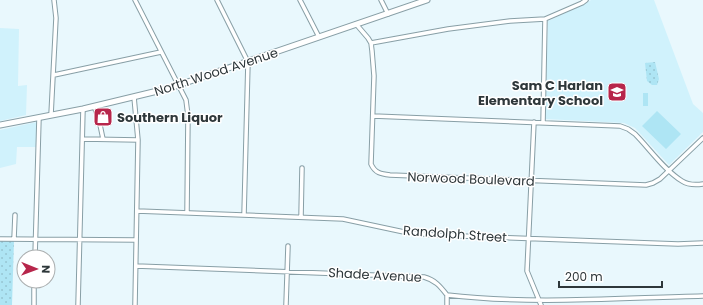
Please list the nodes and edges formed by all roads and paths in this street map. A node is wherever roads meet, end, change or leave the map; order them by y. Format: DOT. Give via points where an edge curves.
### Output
graph roads {
  1 [pos="54,0"];
  2 [pos="135,0"];
  3 [pos="218,0"];
  4 [pos="300,0"];
  5 [pos="381,0"];
  6 [pos="427,0"];
  7 [pos="586,0"];
  8 [pos="388,14"];
  9 [pos="545,19"];
  10 [pos="356,24"];
  11 [pos="319,37"];
  12 [pos="371,43"];
  13 [pos="161,52"];
  14 [pos="248,62"];
  15 [pos="54,75"];
  16 [pos="179,85"];
  17 [pos="134,97"];
  18 [pos="94,106"];
  19 [pos="83,109"];
  20 [pos="51,115"];
  21 [pos="373,116"];
  22 [pos="38,118"];
  23 [pos="534,122"];
  24 [pos="543,123"];
  25 [pos="0,125"];
  26 [pos="83,138"];
  27 [pos="703,138"];
  28 [pos="103,139"];
  29 [pos="138,140"];
  30 [pos="302,168"];
  31 [pos="669,170"];
  32 [pos="532,181"];
  33 [pos="703,184"];
  34 [pos="137,211"];
  35 [pos="186,212"];
  36 [pos="15,215"];
  37 [pos="244,215"];
  38 [pos="301,217"];
  39 [pos="0,239"];
  40 [pos="14,239"];
  41 [pos="35,239"];
  42 [pos="529,239"];
  43 [pos="80,240"];
  44 [pos="136,240"];
  45 [pos="703,243"];
  46 [pos="288,246"];
  47 [pos="35,249"];
  48 [pos="136,266"];
  49 [pos="288,272"];
  50 [pos="34,289"];
  51 [pos="447,295"];
  52 [pos="703,296"];
  53 [pos="540,303"];
  54 [pos="34,305"];
  55 [pos="78,305"];
  56 [pos="134,305"];
  57 [pos="286,305"];
  58 [pos="447,305"];
  1 -- 15 [label="street"];
  2 -- 13 [label="street"];
  3 -- 14 [label="street"];
  4 -- 11 [label="street"];
  5 -- 8 [label="street"];
  6 -- 8 [label="main road, North Wood Avenue"];
  7 -- 9 [label="street"];
  8 -- 10 [label="main road, North Wood Avenue"];
  9 -- 12 [label="street" via="448,29"];
  9 -- 24 [label="street"];
  10 -- 11 [label="main road, North Wood Avenue"];
  10 -- 12 [label="street"];
  11 -- 14 [label="main road, North Wood Avenue"];
  12 -- 21 [label="street, Norwood Boulevard" via="374,76"];
  13 -- 15 [label="street"];
  13 -- 16 [label="street"];
  14 -- 16 [label="main road, North Wood Avenue"];
  14 -- 37 [label="street"];
  15 -- 20 [label="street"];
  16 -- 17 [label="main road, North Wood Avenue"];
  16 -- 35 [label="street" via="187,108"];
  17 -- 18 [label="main road, North Wood Avenue"];
  17 -- 29 [label="street"];
  18 -- 19 [label="main road, North Wood Avenue"];
  18 -- 28 [label="street"];
  19 -- 20 [label="main road, North Wood Avenue"];
  19 -- 26 [label="street"];
  20 -- 22 [label="main road, North Wood Avenue"];
  21 -- 23 [label="street"];
  21 -- 32 [label="street, Norwood Boulevard" via="371,164 379,173 390,176"];
  22 -- 25 [label="main road, North Wood Avenue"];
  22 -- 41 [label="street"];
  23 -- 24 [label="street"];
  23 -- 32 [label="street"];
  24 -- 31 [label="street" via="611,125 628,129"];
  26 -- 28 [label="street"];
  26 -- 43 [label="street"];
  27 -- 31 [label="street, Norwood Boulevard"];
  28 -- 29 [label="street"];
  29 -- 34 [label="street"];
  30 -- 38 [label="street"];
  31 -- 32 [label="street, Norwood Boulevard" via="660,179 646,185"];
  31 -- 33 [label="street" via="682,181"];
  32 -- 42 [label="street"];
  34 -- 35 [label="street, Randolph Street"];
  34 -- 44 [label="street"];
  35 -- 37 [label="street, Randolph Street"];
  36 -- 40 [label="street"];
  37 -- 38 [label="street, Randolph Street"];
  38 -- 42 [label="street, Randolph Street" via="351,220 408,233"];
  39 -- 40 [label="street"];
  40 -- 41 [label="street"];
  41 -- 43 [label="street"];
  41 -- 47 [label="street"];
  42 -- 45 [label="street, Randolph Street"];
  42 -- 53 [label="street" via="527,271"];
  43 -- 44 [label="street"];
  43 -- 55 [label="street"];
  44 -- 48 [label="street"];
  46 -- 49 [label="street"];
  48 -- 49 [label="street, Shade Avenue"];
  48 -- 56 [label="street"];
  49 -- 51 [label="street, Shade Avenue" via="424,277 431,279"];
  49 -- 57 [label="street"];
  50 -- 54 [label="street"];
  51 -- 53 [label="street"];
  51 -- 58 [label="street"];
  52 -- 53 [label="street"];
}
